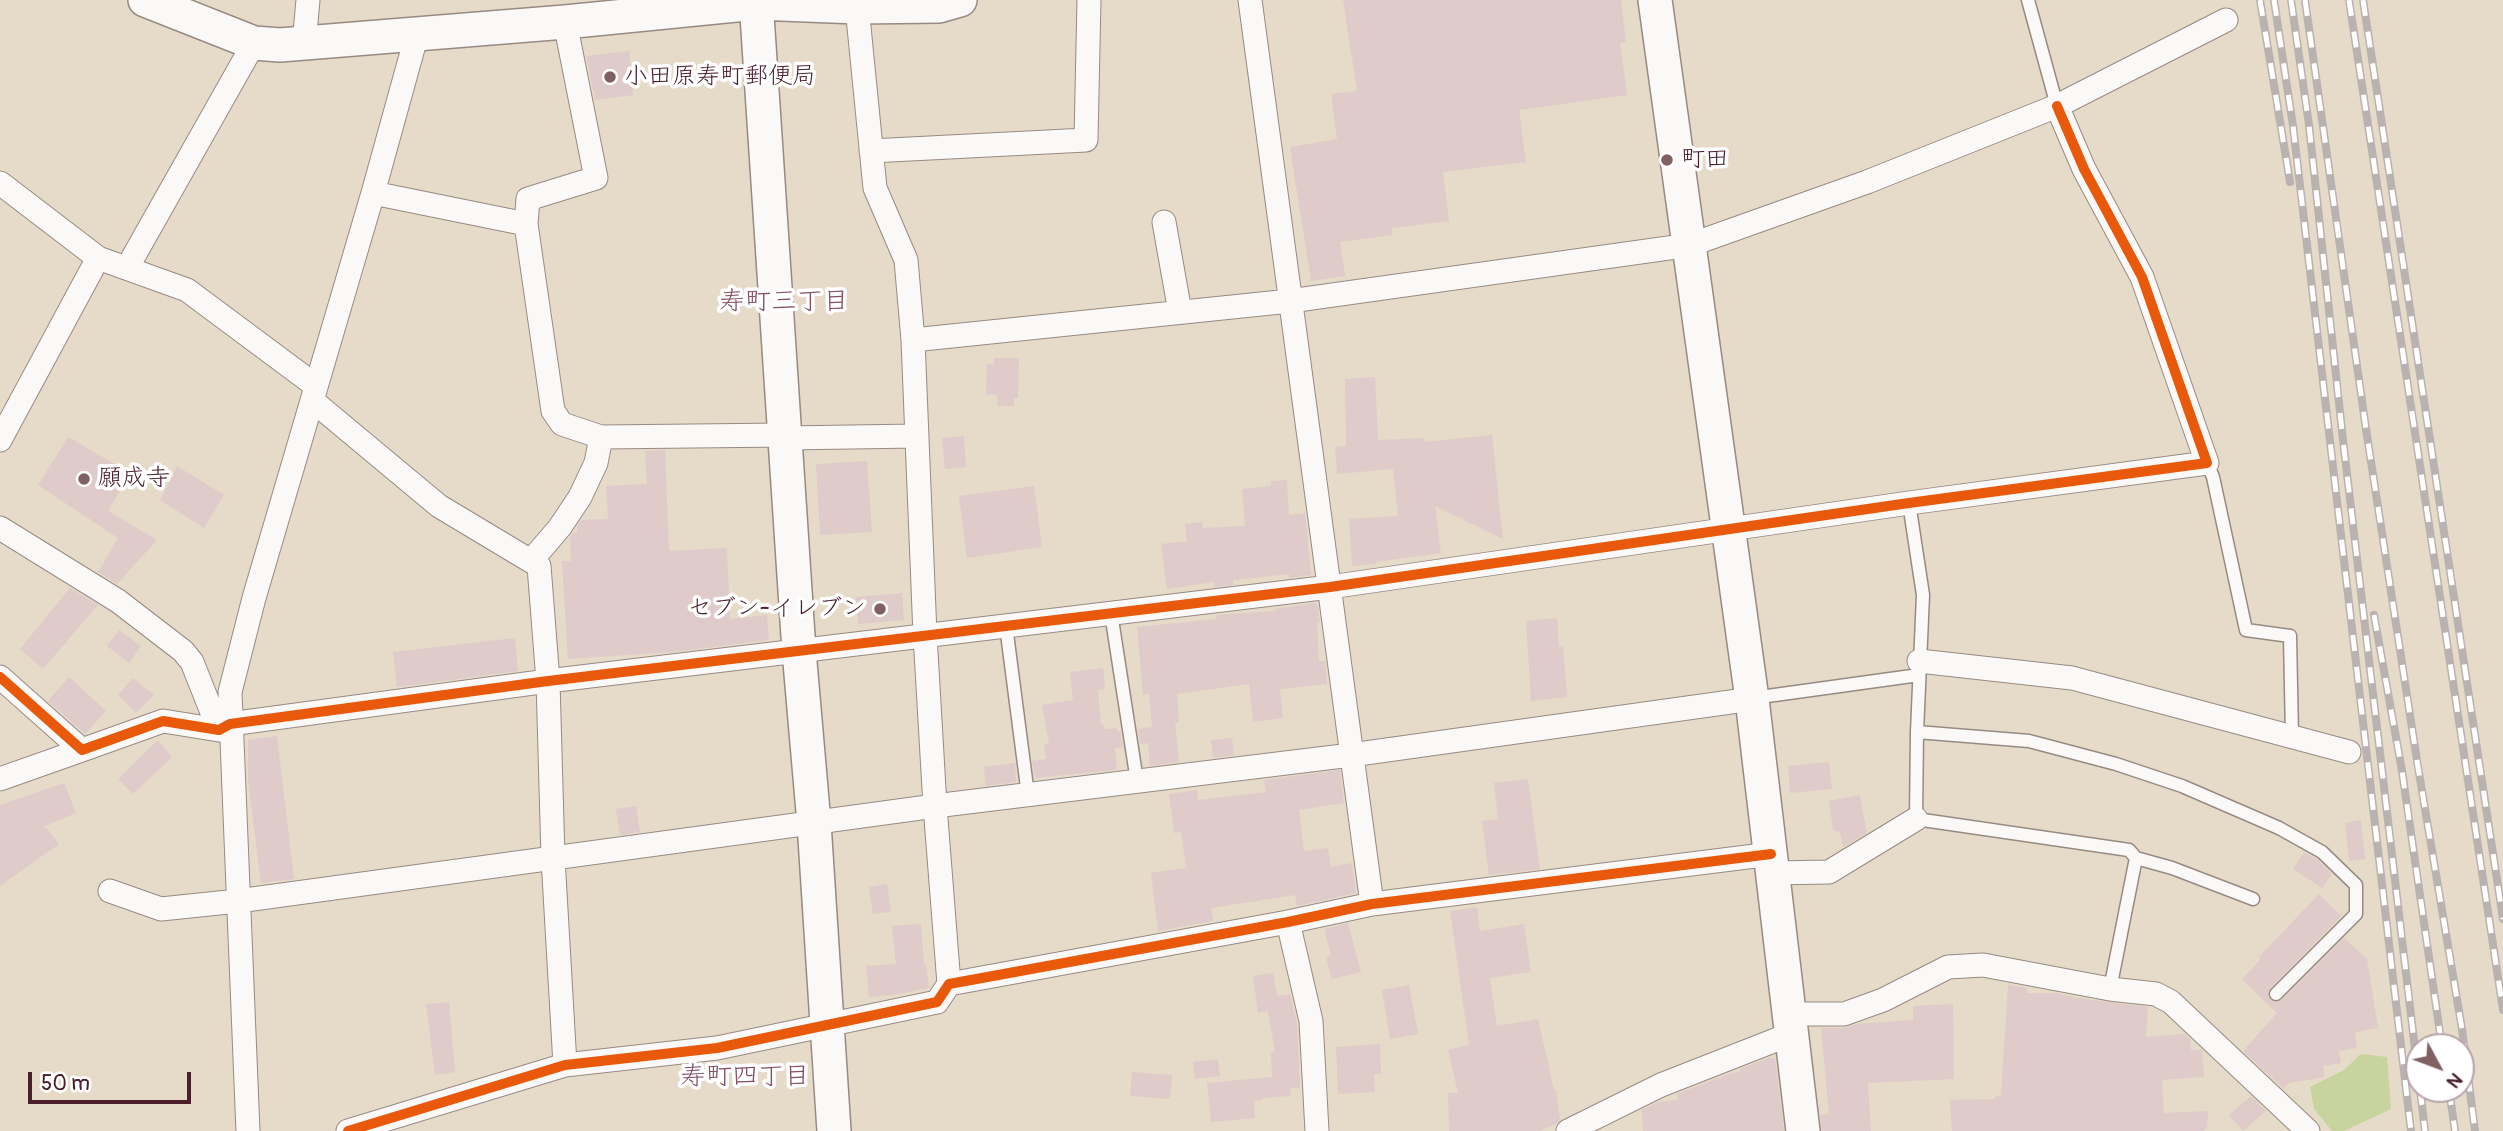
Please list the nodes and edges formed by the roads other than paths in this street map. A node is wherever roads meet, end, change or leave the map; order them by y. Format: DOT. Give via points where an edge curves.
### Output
graph roads {
  1 [pos="145,0"];
  2 [pos="307,0"];
  3 [pos="960,0"];
  4 [pos="1089,0"];
  5 [pos="1250,0"];
  6 [pos="1655,0"];
  7 [pos="2028,0"];
  8 [pos="756,2"];
  9 [pos="857,7"];
  10 [pos="2226,20"];
  11 [pos="565,22"];
  12 [pos="417,34"];
  13 [pos="254,43"];
  14 [pos="304,44"];
  15 [pos="2057,106"];
  16 [pos="871,151"];
  17 [pos="0,183"];
  18 [pos="373,193"];
  19 [pos="1164,222"];
  20 [pos="526,224"];
  21 [pos="1690,244"];
  22 [pos="98,258"];
  23 [pos="127,268"];
  24 [pos="1290,301"];
  25 [pos="1180,312"];
  26 [pos="913,340"];
  27 [pos="315,393"];
  28 [pos="917,436"];
  29 [pos="601,437"];
  30 [pos="785,437"];
  31 [pos="0,440"];
  32 [pos="2207,463"];
  33 [pos="1909,503"];
  34 [pos="0,528"];
  35 [pos="1728,529"];
  36 [pos="531,561"];
  37 [pos="1330,587"];
  38 [pos="1111,613"];
  39 [pos="1006,626"];
  40 [pos="925,635"];
  41 [pos="799,652"];
  42 [pos="1919,668"];
  43 [pos="0,677"];
  44 [pos="548,681"];
  45 [pos="1752,699"];
  46 [pos="224,727"];
  47 [pos="1916,732"];
  48 [pos="2291,736"];
  49 [pos="82,750"];
  50 [pos="2349,752"];
  51 [pos="1351,755"];
  52 [pos="0,779"];
  53 [pos="1137,781"];
  54 [pos="1028,795"];
  55 [pos="935,806"];
  56 [pos="1916,818"];
  57 [pos="814,822"];
  58 [pos="553,858"];
  59 [pos="2136,858"];
  60 [pos="1773,864"];
  61 [pos="110,891"];
  62 [pos="2253,900"];
  63 [pos="238,901"];
  64 [pos="1372,904"];
  65 [pos="1289,922"];
  66 [pos="949,984"];
  67 [pos="2110,989"];
  68 [pos="2276,994"];
  69 [pos="1791,1024"];
  70 [pos="827,1025"];
  71 [pos="565,1065"];
  72 [pos="2306,1130"];
  73 [pos="247,1131"];
  74 [pos="348,1131"];
  75 [pos="834,1131"];
  76 [pos="1317,1131"];
  77 [pos="1568,1131"];
  78 [pos="1804,1131"];
  1 -- 13 [label="street"];
  2 -- 14 [label="street"];
  3 -- 9 [label="street" via="939,6"];
  4 -- 16 [label="street" via="1086,140"];
  5 -- 24 [label="street"];
  6 -- 21 [label="street"];
  7 -- 15 [label="lane"];
  8 -- 9 [label="street"];
  8 -- 11 [label="street"];
  8 -- 30 [label="street"];
  9 -- 16 [label="street"];
  10 -- 15 [label="street"];
  11 -- 12 [label="street"];
  11 -- 20 [label="street" via="596,178 528,200"];
  12 -- 14 [label="street"];
  12 -- 18 [label="street"];
  13 -- 14 [label="street"];
  13 -- 23 [label="street"];
  15 -- 21 [label="street" via="1867,182"];
  15 -- 32 [label="street" via="2084,169 2142,277"];
  16 -- 26 [label="street" via="875,188 906,260"];
  17 -- 22 [label="street"];
  18 -- 20 [label="street"];
  18 -- 27 [label="street"];
  19 -- 25 [label="street"];
  20 -- 29 [label="street" via="553,411 562,424"];
  21 -- 24 [label="street"];
  21 -- 35 [label="street"];
  22 -- 23 [label="street"];
  22 -- 31 [label="street"];
  23 -- 27 [label="street" via="187,290"];
  24 -- 25 [label="street"];
  24 -- 37 [label="street"];
  25 -- 26 [label="street"];
  26 -- 28 [label="street"];
  27 -- 36 [label="street" via="439,506"];
  27 -- 46 [label="street" via="254,598"];
  28 -- 30 [label="street"];
  28 -- 40 [label="street"];
  29 -- 30 [label="street"];
  29 -- 36 [label="street" via="596,463 580,497"];
  30 -- 41 [label="street"];
  32 -- 33 [label="street"];
  32 -- 48 [label="lane" via="2246,630 2290,636"];
  33 -- 35 [label="street"];
  33 -- 42 [label="lane" via="1923,595"];
  34 -- 46 [label="street" via="118,601 183,651"];
  35 -- 37 [label="street"];
  35 -- 45 [label="street"];
  36 -- 44 [label="street" via="539,566"];
  37 -- 38 [label="street"];
  37 -- 51 [label="street"];
  38 -- 39 [label="street"];
  38 -- 53 [label="lane"];
  39 -- 40 [label="street"];
  39 -- 54 [label="lane"];
  40 -- 41 [label="street"];
  40 -- 55 [label="street"];
  41 -- 44 [label="street"];
  41 -- 57 [label="street"];
  42 -- 45 [label="lane"];
  42 -- 47 [label="lane"];
  42 -- 48 [label="street" via="2072,678"];
  43 -- 49 [label="street"];
  44 -- 46 [label="street"];
  44 -- 58 [label="street"];
  45 -- 51 [label="street"];
  45 -- 60 [label="street"];
  46 -- 49 [label="street" via="163,721"];
  46 -- 63 [label="street"];
  47 -- 56 [label="lane"];
  47 -- 68 [label="lane" via="2029,741 2116,764 2182,786 2322,852 2356,885 2356,914"];
  48 -- 50 [label="street"];
  49 -- 52 [label="street"];
  51 -- 53 [label="street"];
  51 -- 64 [label="street"];
  53 -- 54 [label="street"];
  54 -- 55 [label="street"];
  55 -- 57 [label="street"];
  55 -- 66 [label="street"];
  56 -- 59 [label="lane" via="2108,846 2129,850"];
  56 -- 60 [label="street" via="1829,872"];
  57 -- 58 [label="street"];
  57 -- 70 [label="street"];
  58 -- 63 [label="street"];
  58 -- 71 [label="street"];
  59 -- 62 [label="lane"];
  59 -- 67 [label="lane"];
  60 -- 64 [label="street"];
  60 -- 69 [label="street"];
  61 -- 63 [label="street" via="161,909"];
  63 -- 73 [label="street"];
  64 -- 65 [label="street"];
  65 -- 66 [label="street"];
  65 -- 76 [label="street" via="1311,1021"];
  66 -- 70 [label="street" via="937,1002"];
  67 -- 69 [label="street" via="1983,965 1948,967 1883,1000 1844,1014"];
  67 -- 72 [label="street" via="2156,994 2171,1002"];
  69 -- 77 [label="street"];
  69 -- 78 [label="street"];
  70 -- 71 [label="street" via="717,1048"];
  70 -- 75 [label="street"];
  71 -- 74 [label="street"];
}
